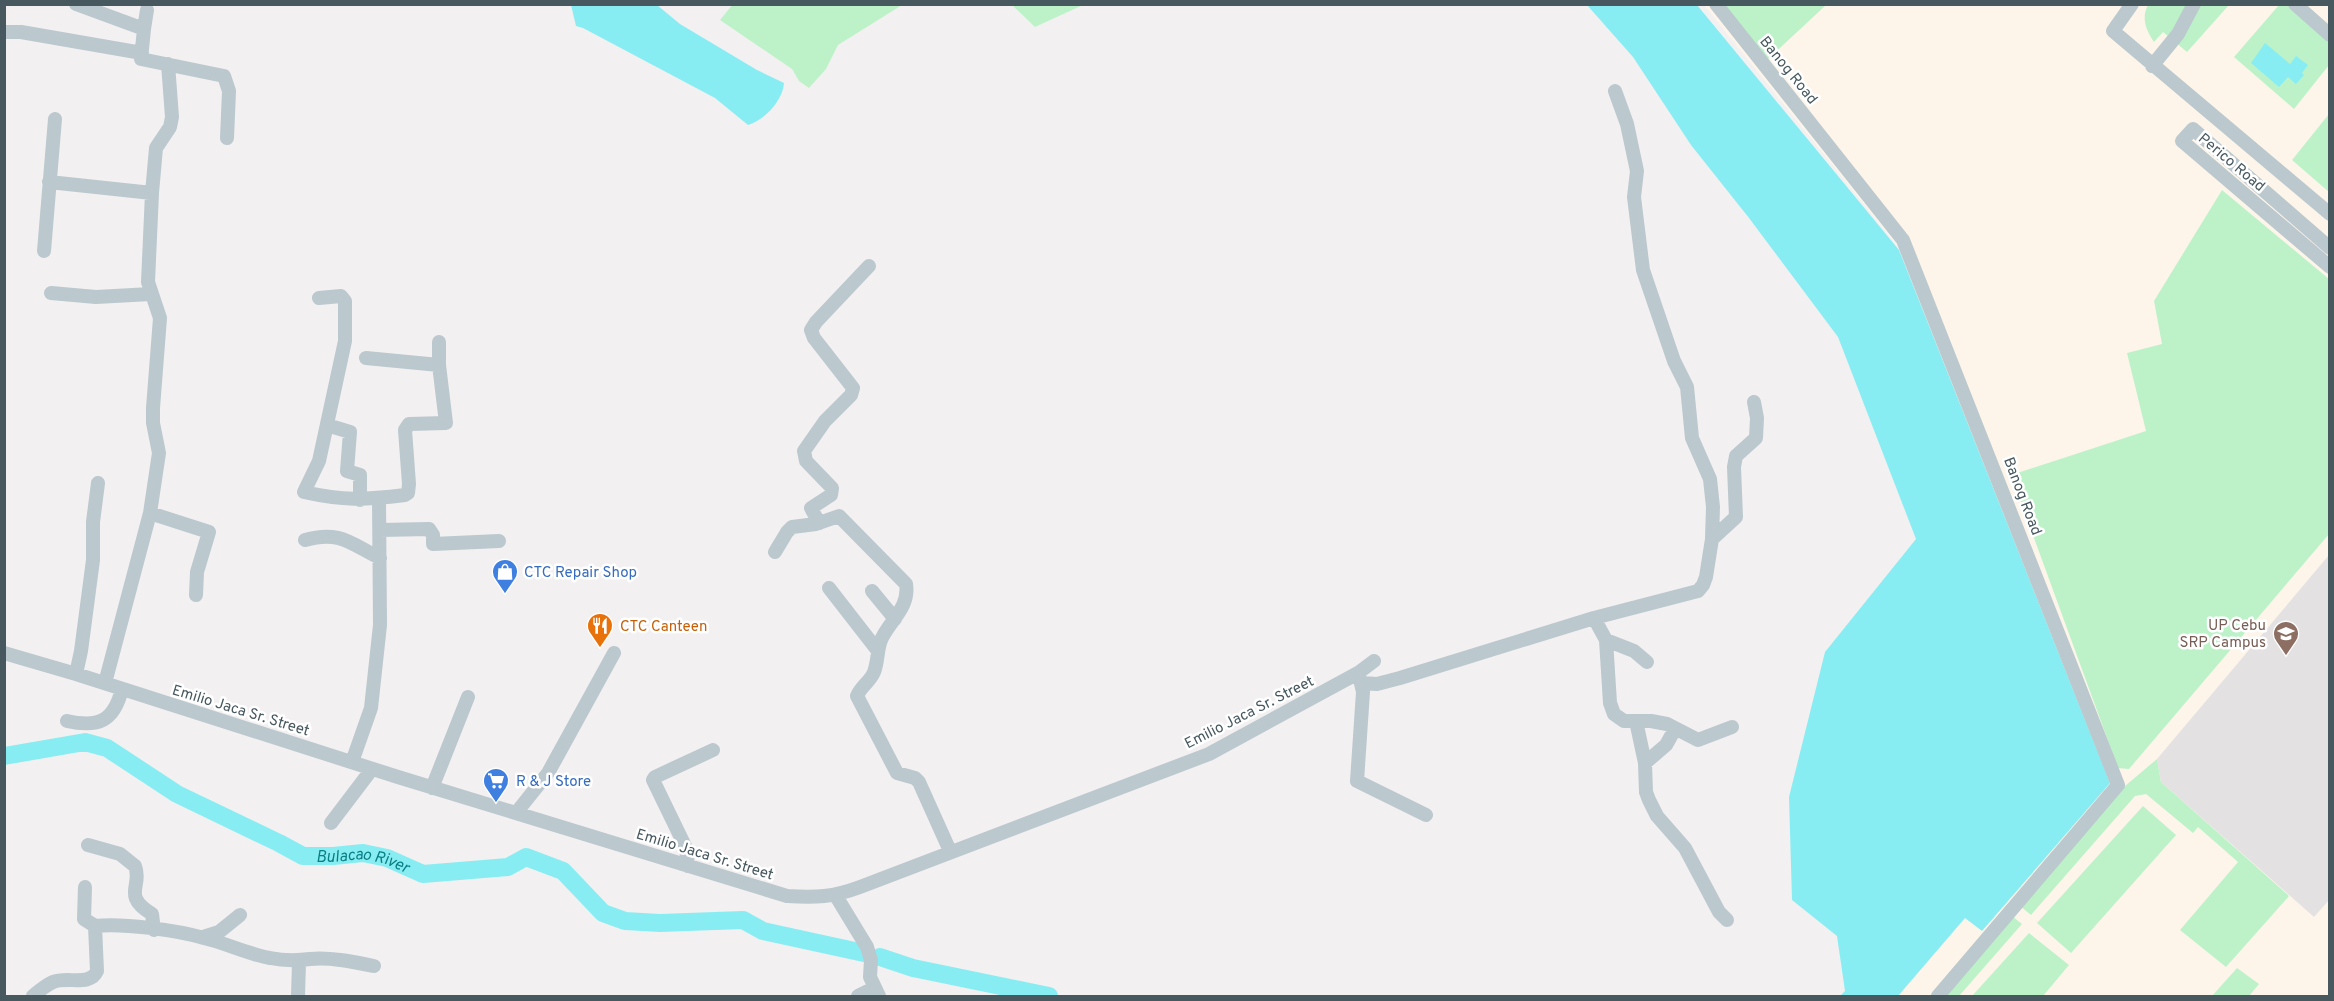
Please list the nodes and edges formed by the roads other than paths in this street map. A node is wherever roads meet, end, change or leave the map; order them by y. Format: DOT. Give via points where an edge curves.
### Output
graph roads {
  1 [pos="76,4"];
  2 [pos="1716,4"];
  3 [pos="2132,4"];
  4 [pos="2194,4"];
  5 [pos="2295,4"];
  6 [pos="147,10"];
  7 [pos="144,29"];
  8 [pos="4,32"];
  9 [pos="2330,35"];
  10 [pos="142,53"];
  11 [pos="168,64"];
  12 [pos="2152,66"];
  13 [pos="1616,91"];
  14 [pos="2202,108"];
  15 [pos="55,119"];
  16 [pos="2193,129"];
  17 [pos="227,138"];
  18 [pos="49,182"];
  19 [pos="152,193"];
  20 [pos="2330,214"];
  21 [pos="2330,248"];
  22 [pos="44,251"];
  23 [pos="869,266"];
  24 [pos="2330,267"];
  25 [pos="51,293"];
  26 [pos="151,294"];
  27 [pos="319,298"];
  28 [pos="439,342"];
  29 [pos="366,358"];
  30 [pos="439,365"];
  31 [pos="1754,402"];
  32 [pos="327,424"];
  33 [pos="98,483"];
  34 [pos="379,498"];
  35 [pos="360,500"];
  36 [pos="150,513"];
  37 [pos="819,523"];
  38 [pos="380,530"];
  39 [pos="1712,539"];
  40 [pos="304,540"];
  41 [pos="500,541"];
  42 [pos="775,552"];
  43 [pos="380,558"];
  44 [pos="829,588"];
  45 [pos="872,591"];
  46 [pos="196,595"];
  47 [pos="1594,618"];
  48 [pos="895,619"];
  49 [pos="1606,640"];
  50 [pos="878,651"];
  51 [pos="4,653"];
  52 [pos="614,653"];
  53 [pos="1374,661"];
  54 [pos="1647,662"];
  55 [pos="76,674"];
  56 [pos="1360,678"];
  57 [pos="105,683"];
  58 [pos="122,690"];
  59 [pos="468,697"];
  60 [pos="67,721"];
  61 [pos="1636,722"];
  62 [pos="1732,727"];
  63 [pos="1675,729"];
  64 [pos="713,750"];
  65 [pos="352,762"];
  66 [pos="1645,763"];
  67 [pos="372,769"];
  68 [pos="432,788"];
  69 [pos="516,813"];
  70 [pos="1426,815"];
  71 [pos="331,823"];
  72 [pos="88,845"];
  73 [pos="950,851"];
  74 [pos="688,866"];
  75 [pos="85,887"];
  76 [pos="836,896"];
  77 [pos="240,915"];
  78 [pos="1727,920"];
  79 [pos="95,927"];
  80 [pos="154,930"];
  81 [pos="203,937"];
  82 [pos="299,962"];
  83 [pos="374,966"];
  84 [pos="877,992"];
  85 [pos="33,996"];
  86 [pos="298,996"];
  87 [pos="858,996"];
  88 [pos="1938,996"];
  1 -- 7 [label="street"];
  2 -- 88 [label="street, Banog Road" via="1903,240 2118,786"];
  3 -- 12 [label="street, Perico Road" via="2113,31"];
  4 -- 12 [label="street" via="2182,28"];
  5 -- 9 [label="street"];
  6 -- 7 [label="street"];
  7 -- 10 [label="street"];
  8 -- 10 [label="street"];
  10 -- 11 [label="street" via="141,59"];
  11 -- 17 [label="street" via="224,76 229,91"];
  11 -- 19 [label="street" via="172,117 156,148"];
  12 -- 14 [label="street, Perico Road"];
  13 -- 39 [label="street" via="1637,171 1634,197 1643,270 1674,361 1687,387 1692,438 1710,479"];
  14 -- 16 [label="street" via="2194,119"];
  14 -- 20 [label="street, Perico Road"];
  15 -- 18 [label="street"];
  16 -- 21 [label="street, Perico Road"];
  16 -- 24 [label="street, Perico Road" via="2182,141"];
  18 -- 19 [label="street"];
  18 -- 22 [label="street"];
  19 -- 26 [label="street" via="148,282"];
  23 -- 37 [label="street" via="811,330 853,388 804,451 806,460 832,488 831,495 811,508"];
  25 -- 26 [label="street" via="96,297"];
  26 -- 36 [label="street" via="160,318 153,408 159,453"];
  27 -- 32 [label="street" via="341,296 345,302 345,341"];
  28 -- 30 [label="street"];
  29 -- 30 [label="street"];
  30 -- 34 [label="street" via="446,423 409,424 405,430 408,493"];
  31 -- 39 [label="street" via="1756,438 1736,456 1734,467 1736,517"];
  32 -- 35 [label="street" via="350,432 347,471 360,475"];
  32 -- 35 [label="street" via="319,461 304,492"];
  33 -- 55 [label="street" via="93,560"];
  34 -- 35 [label="street"];
  34 -- 38 [label="street"];
  36 -- 46 [label="street" via="209,532 197,572"];
  36 -- 57 [label="street"];
  37 -- 42 [label="street" via="792,527"];
  37 -- 48 [label="street" via="842,518 902,579 907,590"];
  38 -- 41 [label="street" via="429,529 434,544"];
  38 -- 43 [label="street"];
  39 -- 47 [label="street" via="1706,577 1698,591"];
  40 -- 43 [label="street" via="345,539"];
  43 -- 65 [label="street" via="380,625 371,708"];
  44 -- 50 [label="street"];
  45 -- 48 [label="street"];
  47 -- 49 [label="street"];
  47 -- 56 [label="street" via="1377,684"];
  48 -- 50 [label="street"];
  49 -- 54 [label="street" via="1634,651"];
  49 -- 61 [label="street" via="1614,714 1624,721"];
  50 -- 73 [label="street" via="874,672 859,691 858,700 897,773 919,782"];
  51 -- 55 [label="street, Emilio Jaca Sr. Street"];
  52 -- 69 [label="street" via="548,773"];
  53 -- 56 [label="street, Emilio Jaca Sr. Street"];
  55 -- 57 [label="street, Emilio Jaca Sr. Street"];
  56 -- 70 [label="street" via="1363,692 1357,781"];
  56 -- 73 [label="street, Emilio Jaca Sr. Street" via="1209,754"];
  57 -- 58 [label="street, Emilio Jaca Sr. Street"];
  58 -- 60 [label="street" via="118,707 106,720"];
  58 -- 65 [label="street, Emilio Jaca Sr. Street"];
  59 -- 68 [label="street"];
  61 -- 63 [label="street" via="1651,721"];
  61 -- 66 [label="street"];
  62 -- 63 [label="street" via="1698,740"];
  63 -- 66 [label="street" via="1666,744"];
  64 -- 74 [label="street" via="653,780 686,848"];
  65 -- 67 [label="street, Emilio Jaca Sr. Street"];
  66 -- 78 [label="street" via="1646,792 1658,816 1685,848"];
  67 -- 68 [label="street, Emilio Jaca Sr. Street"];
  67 -- 71 [label="street"];
  68 -- 69 [label="street, Emilio Jaca Sr. Street"];
  69 -- 74 [label="street, Emilio Jaca Sr. Street"];
  72 -- 80 [label="street" via="120,854 135,866 134,895 152,914"];
  73 -- 76 [label="street, Emilio Jaca Sr. Street"];
  74 -- 76 [label="street, Emilio Jaca Sr. Street" via="787,897"];
  75 -- 79 [label="street" via="84,919"];
  76 -- 84 [label="street" via="867,947 870,977"];
  77 -- 81 [label="street" via="219,932"];
  79 -- 80 [label="street"];
  79 -- 85 [label="street" via="95,976 54,981"];
  80 -- 81 [label="street"];
  81 -- 82 [label="street" via="267,958"];
  82 -- 83 [label="street" via="329,960"];
  82 -- 86 [label="street"];
  84 -- 87 [label="street"];
}
